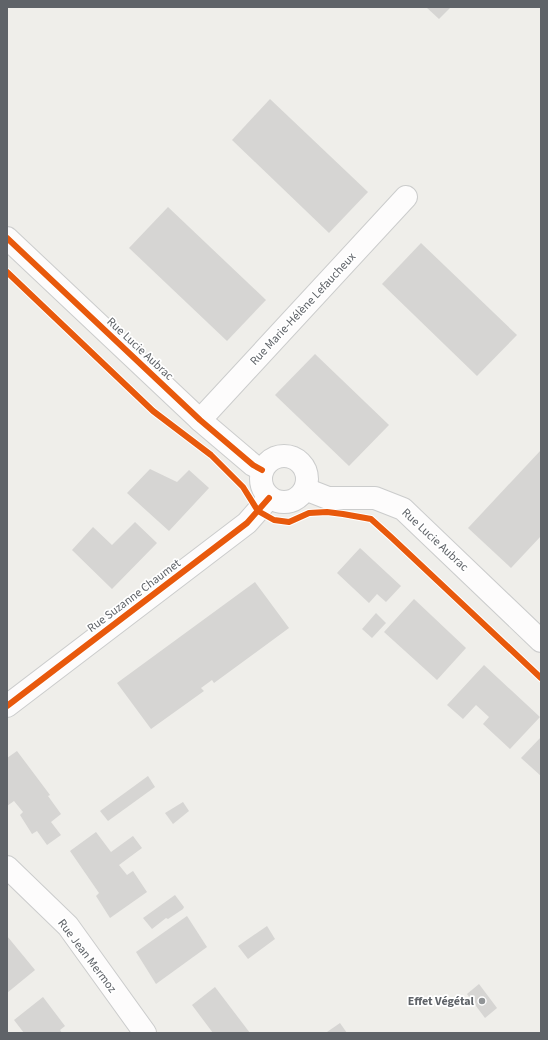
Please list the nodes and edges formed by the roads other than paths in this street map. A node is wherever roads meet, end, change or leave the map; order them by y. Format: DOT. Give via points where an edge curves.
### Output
graph roads {
  1 [pos="406,197"];
  2 [pos="7,238"];
  3 [pos="200,420"];
  4 [pos="262,470"];
  5 [pos="305,489"];
  6 [pos="269,498"];
  7 [pos="541,641"];
  8 [pos="7,706"];
  9 [pos="7,867"];
  10 [pos="145,1033"];
  1 -- 3 [label="street, Rue Marie-Hélène Lefaucheux"];
  2 -- 3 [label="street, Rue Lucie Aubrac"];
  3 -- 4 [label="street, Rue Lucie Aubrac"];
  4 -- 5 [label="street" via="273,458 281,456 296,460 306,473"];
  4 -- 6 [label="street" via="261,485"];
  5 -- 6 [label="street" via="296,500 289,502 282,503"];
  5 -- 7 [label="street, Rue Lucie Aubrac" via="328,498 375,498 402,509"];
  6 -- 8 [label="street, Rue Suzanne Chaumet" via="247,524"];
  9 -- 10 [label="street, Rue Jean Mermoz" via="68,926"];
}
